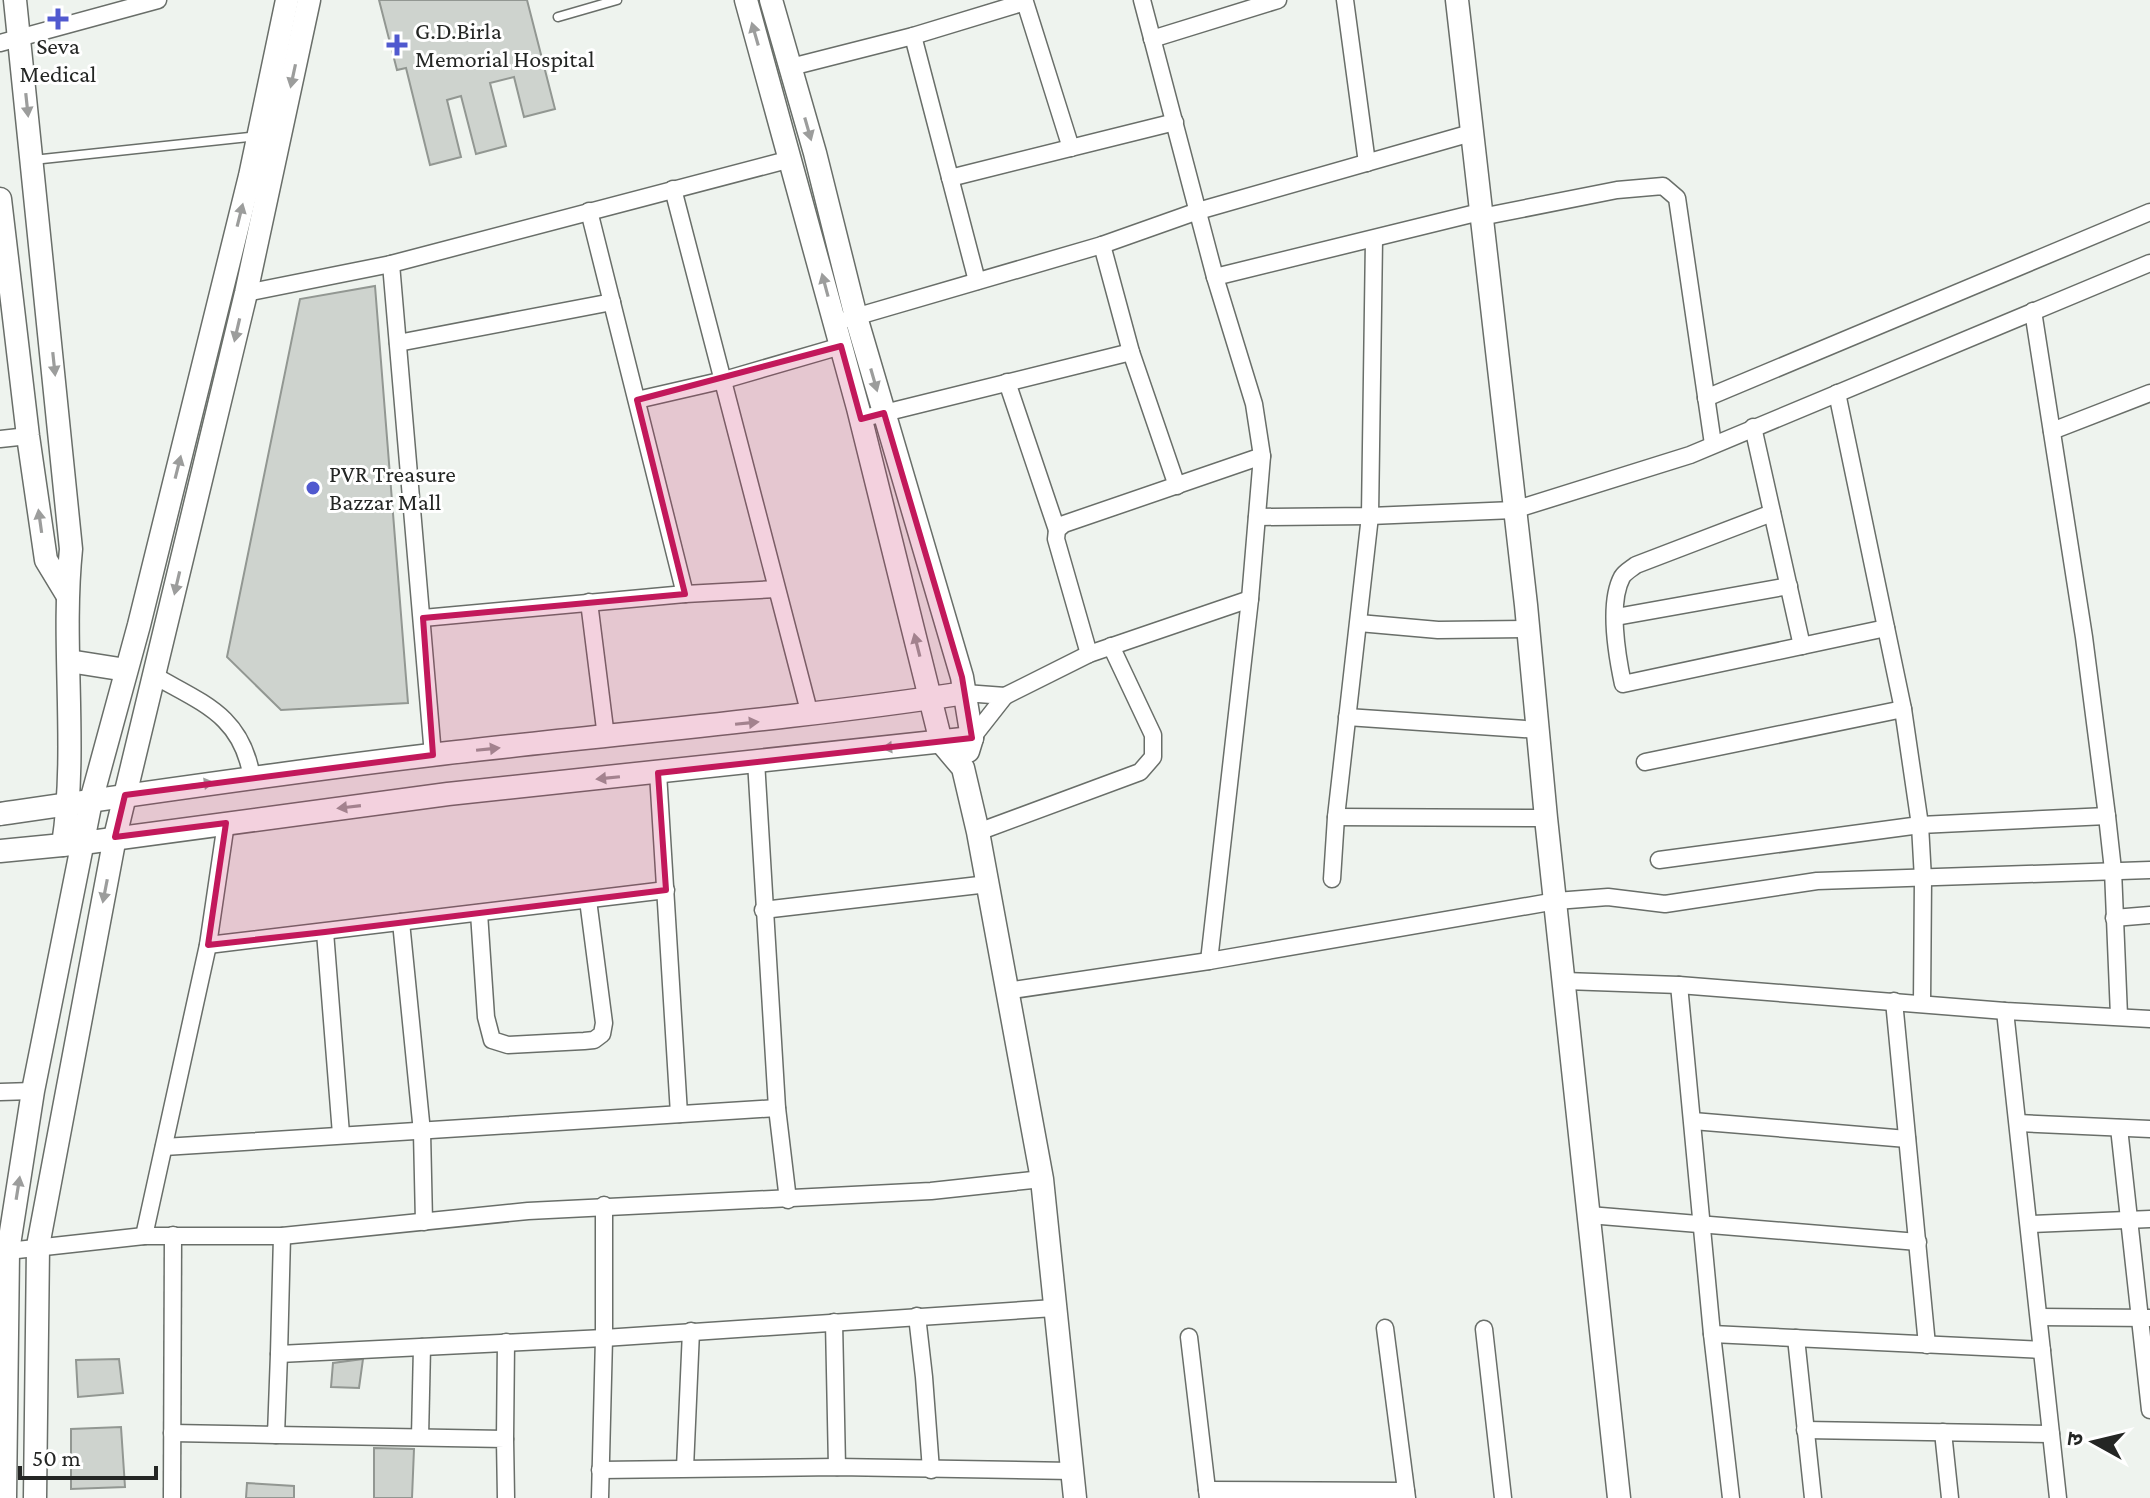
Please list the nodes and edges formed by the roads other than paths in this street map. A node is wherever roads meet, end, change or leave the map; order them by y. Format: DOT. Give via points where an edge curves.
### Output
graph roads {
  1 [pos="158,0"];
  2 [pos="287,0"];
  3 [pos="309,0"];
  4 [pos="617,0"];
  5 [pos="746,0"];
  6 [pos="771,0"];
  7 [pos="1142,0"];
  8 [pos="1278,0"];
  9 [pos="1345,0"];
  10 [pos="1457,0"];
  11 [pos="1025,1"];
  12 [pos="12,2"];
  13 [pos="558,17"];
  14 [pos="913,36"];
  15 [pos="1152,39"];
  16 [pos="10,40"];
  17 [pos="791,67"];
  18 [pos="1175,122"];
  19 [pos="1471,133"];
  20 [pos="259,136"];
  21 [pos="1071,148"];
  22 [pos="791,159"];
  23 [pos="32,160"];
  24 [pos="1367,163"];
  25 [pos="950,178"];
  26 [pos="673,189"];
  27 [pos="0,199"];
  28 [pos="589,211"];
  29 [pos="1198,211"];
  30 [pos="2150,212"];
  31 [pos="1480,214"];
  32 [pos="1374,239"];
  33 [pos="1102,245"];
  34 [pos="2150,263"];
  35 [pos="391,264"];
  36 [pos="1215,277"];
  37 [pos="977,281"];
  38 [pos="246,293"];
  39 [pos="612,302"];
  40 [pos="2033,311"];
  41 [pos="846,320"];
  42 [pos="398,343"];
  43 [pos="841,346"];
  44 [pos="1131,352"];
  45 [pos="724,380"];
  46 [pos="1007,382"];
  47 [pos="1837,393"];
  48 [pos="2150,393"];
  49 [pos="1706,398"];
  50 [pos="637,400"];
  51 [pos="884,413"];
  52 [pos="860,419"];
  53 [pos="1753,427"];
  54 [pos="2052,431"];
  55 [pos="28,436"];
  56 [pos="0,439"];
  57 [pos="1713,444"];
  58 [pos="1262,456"];
  59 [pos="1177,486"];
  60 [pos="1514,510"];
  61 [pos="1772,513"];
  62 [pos="1370,516"];
  63 [pos="1257,517"];
  64 [pos="1057,530"];
  65 [pos="1789,586"];
  66 [pos="776,589"];
  67 [pos="66,593"];
  68 [pos="685,594"];
  69 [pos="1250,599"];
  70 [pos="589,602"];
  71 [pos="1616,617"];
  72 [pos="423,618"];
  73 [pos="1359,623"];
  74 [pos="1886,628"];
  75 [pos="1529,629"];
  76 [pos="1111,646"];
  77 [pos="1802,646"];
  78 [pos="1089,654"];
  79 [pos="69,661"];
  80 [pos="126,670"];
  81 [pos="155,676"];
  82 [pos="965,693"];
  83 [pos="1005,696"];
  84 [pos="930,698"];
  85 [pos="1903,709"];
  86 [pos="810,715"];
  87 [pos="1347,717"];
  88 [pos="1539,730"];
  89 [pos="606,737"];
  90 [pos="972,738"];
  91 [pos="941,742"];
  92 [pos="433,755"];
  93 [pos="756,761"];
  94 [pos="1645,762"];
  95 [pos="963,768"];
  96 [pos="658,773"];
  97 [pos="252,778"];
  98 [pos="125,795"];
  99 [pos="80,802"];
  100 [pos="0,814"];
  101 [pos="2107,816"];
  102 [pos="1336,817"];
  103 [pos="1546,818"];
  104 [pos="226,823"];
  105 [pos="1920,825"];
  106 [pos="978,832"];
  107 [pos="115,837"];
  108 [pos="73,844"];
  109 [pos="0,851"];
  110 [pos="1659,860"];
  111 [pos="2113,870"];
  112 [pos="2150,870"];
  113 [pos="1332,879"];
  114 [pos="1923,879"];
  115 [pos="988,884"];
  116 [pos="666,890"];
  117 [pos="588,900"];
  118 [pos="1556,901"];
  119 [pos="763,910"];
  120 [pos="479,913"];
  121 [pos="2150,915"];
  122 [pos="2114,918"];
  123 [pos="401,922"];
  124 [pos="325,932"];
  125 [pos="208,945"];
  126 [pos="1209,961"];
  127 [pos="1565,981"];
  128 [pos="1679,985"];
  129 [pos="1006,991"];
  130 [pos="1894,1001"];
  131 [pos="1922,1003"];
  132 [pos="2005,1011"];
  133 [pos="2119,1016"];
  134 [pos="2150,1019"];
  135 [pos="33,1091"];
  136 [pos="0,1092"];
  137 [pos="777,1108"];
  138 [pos="679,1114"];
  139 [pos="1693,1121"];
  140 [pos="2018,1123"];
  141 [pos="2119,1128"];
  142 [pos="2150,1129"];
  143 [pos="422,1132"];
  144 [pos="341,1134"];
  145 [pos="1907,1139"];
  146 [pos="164,1147"];
  147 [pos="1042,1179"];
  148 [pos="788,1200"];
  149 [pos="604,1205"];
  150 [pos="1589,1215"];
  151 [pos="2129,1219"];
  152 [pos="2150,1219"];
  153 [pos="424,1222"];
  154 [pos="1702,1224"];
  155 [pos="2030,1224"];
  156 [pos="173,1235"];
  157 [pos="144,1236"];
  158 [pos="282,1236"];
  159 [pos="1918,1242"];
  160 [pos="38,1246"];
  161 [pos="8,1251"];
  162 [pos="1054,1308"];
  163 [pos="917,1316"];
  164 [pos="2039,1317"];
  165 [pos="2144,1318"];
  166 [pos="834,1322"];
  167 [pos="1385,1328"];
  168 [pos="1484,1329"];
  169 [pos="691,1331"];
  170 [pos="1712,1334"];
  171 [pos="1189,1337"];
  172 [pos="604,1338"];
  173 [pos="1796,1338"];
  174 [pos="506,1342"];
  175 [pos="1927,1345"];
  176 [pos="422,1347"];
  177 [pos="2042,1350"];
  178 [pos="279,1354"];
  179 [pos="2,1393"];
  180 [pos="2150,1410"];
  181 [pos="1805,1430"];
  182 [pos="1943,1432"];
  183 [pos="172,1433"];
  184 [pos="2051,1434"];
  185 [pos="276,1435"];
  186 [pos="420,1437"];
  187 [pos="505,1439"];
  188 [pos="837,1467"];
  189 [pos="685,1468"];
  190 [pos="600,1470"];
  191 [pos="931,1470"];
  192 [pos="1072,1471"];
  193 [pos="1208,1494"];
  194 [pos="1406,1495"];
  195 [pos="5,1498"];
  196 [pos="35,1498"];
  197 [pos="172,1498"];
  198 [pos="506,1498"];
  199 [pos="600,1498"];
  200 [pos="1075,1498"];
  201 [pos="1503,1498"];
  202 [pos="1619,1498"];
  203 [pos="1731,1498"];
  204 [pos="1813,1498"];
  205 [pos="1950,1498"];
  206 [pos="2058,1498"];
  1 -- 16 [label="street"];
  2 -- 20 [label="street"];
  3 -- 38 [label="street, one-way"];
  4 -- 13 [label="lane"];
  22 -- 5 [label="street, one-way"];
  6 -- 17 [label="street"];
  7 -- 15 [label="street"];
  8 -- 15 [label="street"];
  9 -- 24 [label="street"];
  10 -- 19 [label="street"];
  11 -- 14 [label="street"];
  11 -- 21 [label="street"];
  12 -- 16 [label="street"];
  14 -- 17 [label="street"];
  14 -- 25 [label="street"];
  15 -- 18 [label="street"];
  16 -- 23 [label="street, one-way"];
  17 -- 41 [label="street, one-way"];
  18 -- 21 [label="street"];
  18 -- 29 [label="street"];
  19 -- 24 [label="street"];
  19 -- 31 [label="street"];
  20 -- 23 [label="lane"];
  80 -- 20 [label="street, one-way"];
  21 -- 25 [label="street"];
  22 -- 26 [label="street"];
  41 -- 22 [label="street, one-way"];
  23 -- 67 [label="street, one-way" via="71,549"];
  24 -- 29 [label="street"];
  25 -- 37 [label="street"];
  26 -- 28 [label="street"];
  26 -- 45 [label="street"];
  27 -- 55 [label="street"];
  28 -- 35 [label="street"];
  28 -- 39 [label="street"];
  29 -- 33 [label="street"];
  29 -- 36 [label="street"];
  30 -- 49 [label="street"];
  31 -- 32 [label="street"];
  31 -- 49 [label="street" via="1617,190 1663,186 1672,193 1677,198"];
  31 -- 60 [label="street"];
  32 -- 36 [label="street"];
  32 -- 62 [label="street"];
  33 -- 37 [label="street"];
  33 -- 44 [label="street"];
  34 -- 40 [label="street"];
  35 -- 38 [label="street"];
  35 -- 42 [label="street"];
  36 -- 58 [label="street" via="1254,404"];
  37 -- 41 [label="street"];
  38 -- 81 [label="street, one-way"];
  39 -- 42 [label="street"];
  39 -- 50 [label="street"];
  40 -- 47 [label="street"];
  40 -- 54 [label="street"];
  41 -- 43 [label="street"];
  41 -- 51 [label="street, one-way"];
  42 -- 72 [label="street"];
  43 -- 45 [label="street"];
  43 -- 52 [label="street"];
  44 -- 46 [label="street"];
  44 -- 59 [label="street"];
  45 -- 50 [label="street"];
  45 -- 66 [label="street"];
  46 -- 51 [label="street"];
  46 -- 64 [label="street"];
  47 -- 53 [label="street"];
  47 -- 74 [label="street"];
  48 -- 54 [label="street"];
  49 -- 57 [label="street"];
  50 -- 68 [label="street"];
  51 -- 52 [label="street"];
  51 -- 82 [label="street"];
  84 -- 52 [label="street, one-way"];
  53 -- 57 [label="street"];
  53 -- 61 [label="street"];
  54 -- 101 [label="street"];
  55 -- 56 [label="street"];
  67 -- 55 [label="street, one-way" via="46,560"];
  57 -- 60 [label="street"];
  58 -- 59 [label="street"];
  58 -- 63 [label="street"];
  59 -- 64 [label="street"];
  60 -- 62 [label="street"];
  60 -- 75 [label="street"];
  61 -- 65 [label="street"];
  61 -- 71 [label="street" via="1636,565 1623,574"];
  62 -- 63 [label="street"];
  62 -- 73 [label="street"];
  63 -- 69 [label="street"];
  64 -- 78 [label="street"];
  65 -- 71 [label="street"];
  65 -- 77 [label="street"];
  66 -- 68 [label="street"];
  66 -- 86 [label="street"];
  67 -- 79 [label="street"];
  68 -- 70 [label="street"];
  69 -- 76 [label="street"];
  69 -- 126 [label="street"];
  70 -- 72 [label="street"];
  70 -- 89 [label="street"];
  71 -- 77 [label="street" via="1623,684"];
  72 -- 92 [label="street"];
  73 -- 75 [label="street" via="1438,630"];
  73 -- 87 [label="street"];
  74 -- 77 [label="street"];
  74 -- 85 [label="street"];
  75 -- 88 [label="street"];
  76 -- 78 [label="street"];
  76 -- 106 [label="street" via="1153,735 1153,757 1140,772"];
  78 -- 83 [label="street"];
  79 -- 80 [label="street"];
  79 -- 99 [label="street"];
  80 -- 99 [label="street"];
  81 -- 97 [label="street" via="231,724"];
  81 -- 98 [label="street"];
  82 -- 83 [label="street"];
  82 -- 84 [label="street"];
  82 -- 90 [label="street"];
  83 -- 90 [label="street"];
  84 -- 86 [label="street"];
  84 -- 91 [label="street"];
  85 -- 94 [label="street"];
  85 -- 105 [label="street"];
  89 -- 86 [label="street, one-way"];
  87 -- 88 [label="street"];
  87 -- 102 [label="street"];
  88 -- 103 [label="street"];
  92 -- 89 [label="street, one-way"];
  90 -- 91 [label="street"];
  90 -- 95 [label="street"];
  91 -- 93 [label="street, one-way"];
  91 -- 95 [label="street"];
  92 -- 97 [label="street"];
  93 -- 96 [label="street"];
  93 -- 119 [label="street"];
  95 -- 106 [label="street"];
  96 -- 104 [label="street, one-way"];
  96 -- 116 [label="street"];
  98 -- 97 [label="street, one-way"];
  98 -- 99 [label="street"];
  98 -- 107 [label="street"];
  99 -- 100 [label="street"];
  99 -- 108 [label="street"];
  101 -- 105 [label="street"];
  101 -- 111 [label="street"];
  102 -- 103 [label="street"];
  102 -- 113 [label="street"];
  103 -- 118 [label="street"];
  104 -- 107 [label="street"];
  104 -- 125 [label="street"];
  105 -- 110 [label="street"];
  105 -- 114 [label="street"];
  106 -- 115 [label="street"];
  107 -- 108 [label="street"];
  107 -- 160 [label="street, one-way"];
  108 -- 109 [label="street"];
  108 -- 135 [label="street"];
  111 -- 112 [label="street"];
  111 -- 114 [label="street"];
  111 -- 122 [label="street"];
  114 -- 118 [label="street" via="1817,881 1665,904 1608,897"];
  114 -- 131 [label="street"];
  115 -- 119 [label="street"];
  115 -- 129 [label="street"];
  116 -- 117 [label="street"];
  116 -- 138 [label="street"];
  117 -- 120 [label="street"];
  117 -- 120 [label="street" via="604,1023 594,1040 508,1045 492,1040"];
  118 -- 126 [label="street"];
  118 -- 127 [label="street"];
  119 -- 137 [label="street"];
  120 -- 123 [label="street"];
  121 -- 122 [label="street"];
  122 -- 133 [label="street"];
  123 -- 124 [label="street"];
  123 -- 143 [label="street"];
  124 -- 125 [label="street"];
  124 -- 144 [label="street"];
  125 -- 146 [label="street"];
  126 -- 129 [label="street"];
  127 -- 128 [label="street"];
  127 -- 150 [label="street"];
  128 -- 130 [label="street"];
  128 -- 139 [label="street"];
  129 -- 147 [label="street"];
  130 -- 131 [label="street"];
  130 -- 145 [label="street"];
  131 -- 132 [label="street"];
  132 -- 133 [label="street"];
  132 -- 140 [label="street"];
  133 -- 134 [label="street"];
  135 -- 136 [label="street"];
  161 -- 135 [label="street, one-way"];
  137 -- 138 [label="street"];
  137 -- 148 [label="street"];
  138 -- 143 [label="street"];
  139 -- 145 [label="street"];
  139 -- 154 [label="street"];
  140 -- 141 [label="street"];
  140 -- 155 [label="street"];
  141 -- 142 [label="street"];
  141 -- 151 [label="street"];
  143 -- 144 [label="street"];
  143 -- 153 [label="street"];
  144 -- 146 [label="street"];
  145 -- 159 [label="street"];
  146 -- 157 [label="street"];
  147 -- 148 [label="street"];
  147 -- 162 [label="street"];
  148 -- 149 [label="street"];
  149 -- 153 [label="street"];
  149 -- 172 [label="street"];
  150 -- 154 [label="street"];
  150 -- 202 [label="street"];
  151 -- 152 [label="street"];
  151 -- 155 [label="street"];
  151 -- 165 [label="street"];
  153 -- 158 [label="street"];
  154 -- 159 [label="street"];
  154 -- 170 [label="street"];
  155 -- 164 [label="street"];
  156 -- 157 [label="street"];
  156 -- 158 [label="street"];
  156 -- 183 [label="street"];
  157 -- 160 [label="street"];
  158 -- 178 [label="street"];
  159 -- 175 [label="street"];
  160 -- 161 [label="street"];
  160 -- 196 [label="street"];
  161 -- 179 [label="street"];
  162 -- 163 [label="street"];
  162 -- 192 [label="street"];
  163 -- 166 [label="street"];
  163 -- 191 [label="street"];
  164 -- 165 [label="street"];
  164 -- 177 [label="street"];
  165 -- 180 [label="street"];
  166 -- 169 [label="street"];
  166 -- 188 [label="street"];
  167 -- 194 [label="street"];
  168 -- 201 [label="street"];
  169 -- 172 [label="street"];
  169 -- 189 [label="street"];
  170 -- 173 [label="street"];
  170 -- 203 [label="street"];
  171 -- 193 [label="street"];
  172 -- 174 [label="street"];
  172 -- 190 [label="street"];
  173 -- 175 [label="street"];
  173 -- 181 [label="street"];
  174 -- 176 [label="street"];
  174 -- 187 [label="street"];
  175 -- 177 [label="street"];
  176 -- 178 [label="street"];
  176 -- 186 [label="street"];
  177 -- 184 [label="street"];
  178 -- 185 [label="street"];
  179 -- 195 [label="street"];
  181 -- 182 [label="street"];
  181 -- 204 [label="street"];
  182 -- 184 [label="street"];
  182 -- 205 [label="street"];
  183 -- 185 [label="street"];
  183 -- 197 [label="street"];
  184 -- 206 [label="street"];
  185 -- 186 [label="street"];
  186 -- 187 [label="street"];
  187 -- 198 [label="street"];
  188 -- 189 [label="street"];
  188 -- 191 [label="street"];
  189 -- 190 [label="street"];
  190 -- 199 [label="street"];
  191 -- 192 [label="street"];
  192 -- 200 [label="street"];
  193 -- 194 [label="street"];
}
